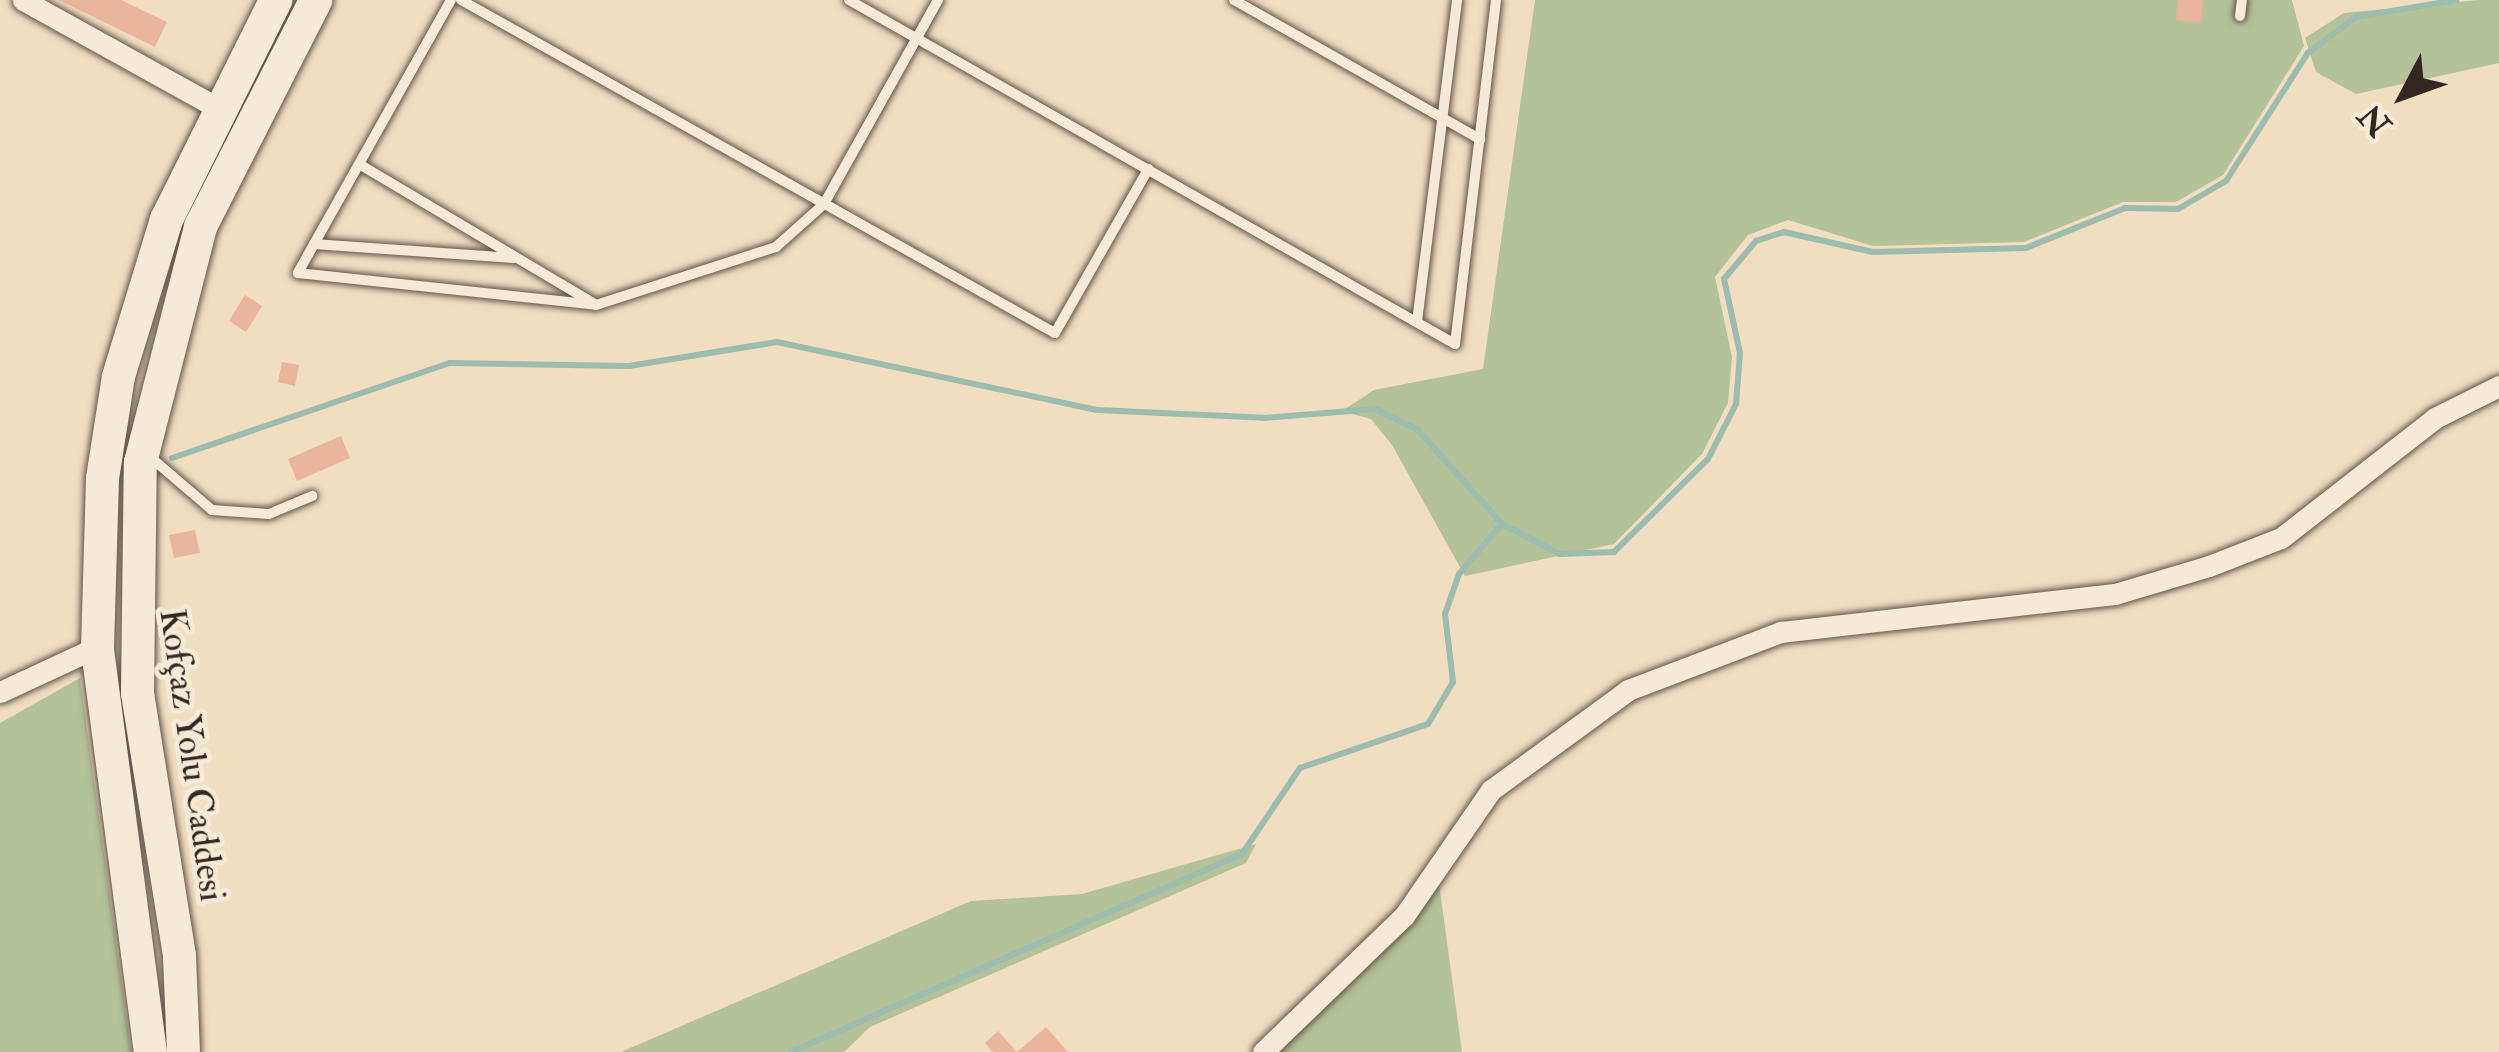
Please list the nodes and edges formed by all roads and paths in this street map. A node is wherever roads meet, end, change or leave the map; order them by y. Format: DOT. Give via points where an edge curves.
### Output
graph roads {
  1 [pos="23,0"];
  2 [pos="275,0"];
  3 [pos="315,0"];
  4 [pos="451,0"];
  5 [pos="461,0"];
  6 [pos="849,0"];
  7 [pos="938,0"];
  8 [pos="1234,0"];
  9 [pos="1457,0"];
  10 [pos="1496,0"];
  11 [pos="2242,0"];
  12 [pos="2240,16"];
  13 [pos="916,38"];
  14 [pos="214,106"];
  15 [pos="1443,118"];
  16 [pos="1480,139"];
  17 [pos="359,164"];
  18 [pos="1148,169"];
  19 [pos="824,204"];
  20 [pos="314,244"];
  21 [pos="518,258"];
  22 [pos="596,305"];
  23 [pos="1417,322"];
  24 [pos="2499,386"];
  25 [pos="142,450"];
  26 [pos="312,496"];
  27 [pos="97,646"];
  28 [pos="0,692"];
  29 [pos="150,1052"];
  30 [pos="183,1052"];
  31 [pos="1263,1052"];
  1 -- 14 [label="street"];
  2 -- 14 [label="main road, Kofçaz Yolu Caddesi"];
  3 -- 25 [label="main road, Kofçaz Yolu Caddesi" via="200,226"];
  4 -- 17 [label="lane"];
  5 -- 19 [label="lane"];
  6 -- 13 [label="lane"];
  7 -- 13 [label="lane"];
  8 -- 15 [label="lane"];
  9 -- 15 [label="lane"];
  10 -- 16 [label="lane"];
  11 -- 12 [label="lane"];
  13 -- 18 [label="lane"];
  13 -- 19 [label="lane"];
  14 -- 27 [label="main road, Kofçaz Yolu Caddesi" via="118,376"];
  15 -- 16 [label="lane"];
  15 -- 23 [label="lane"];
  16 -- 23 [label="lane" via="1455,344"];
  17 -- 20 [label="lane"];
  17 -- 21 [label="lane"];
  18 -- 19 [label="lane" via="1054,333"];
  18 -- 23 [label="lane"];
  19 -- 22 [label="lane" via="776,247"];
  20 -- 21 [label="lane"];
  20 -- 22 [label="lane" via="298,273"];
  21 -- 22 [label="lane"];
  24 -- 31 [label="street" via="2435,418 2281,538 2209,566 2116,594 1781,632 1628,690 1491,790 1404,916"];
  25 -- 26 [label="lane" via="212,510 269,514"];
  25 -- 30 [label="main road, Kofçaz Yolu Caddesi" via="136,692"];
  27 -- 28 [label="street"];
  27 -- 29 [label="main road, Kofçaz Yolu Caddesi"];
}
